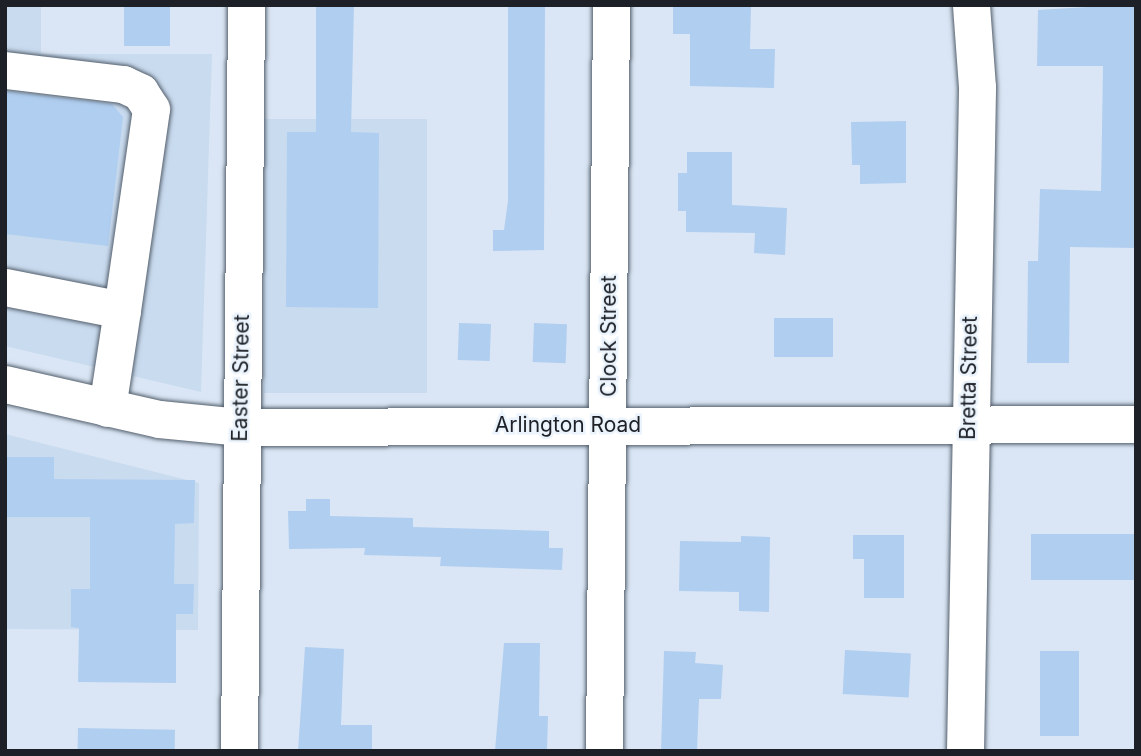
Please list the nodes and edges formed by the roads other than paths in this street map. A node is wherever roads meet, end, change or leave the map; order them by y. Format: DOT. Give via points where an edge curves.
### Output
graph roads {
  1 [pos="246,5"];
  2 [pos="611,5"];
  3 [pos="971,5"];
  4 [pos="5,69"];
  5 [pos="5,287"];
  6 [pos="122,310"];
  7 [pos="5,384"];
  8 [pos="107,408"];
  9 [pos="968,421"];
  10 [pos="1136,424"];
  11 [pos="609,425"];
  12 [pos="240,427"];
  13 [pos="239,751"];
  14 [pos="604,751"];
  15 [pos="965,751"];
  1 -- 12 [label="street, Easter Street"];
  2 -- 11 [label="street, Clock Street"];
  3 -- 9 [label="street, Bretta Street" via="977,87"];
  4 -- 6 [label="street" via="123,84 140,92 151,109"];
  5 -- 6 [label="street"];
  6 -- 8 [label="street"];
  7 -- 8 [label="street, Arlington Road"];
  8 -- 12 [label="street, Arlington Road" via="159,419"];
  9 -- 10 [label="street, Arlington Road"];
  9 -- 11 [label="street, Arlington Road"];
  9 -- 15 [label="street, Bretta Street"];
  11 -- 12 [label="street, Arlington Road"];
  11 -- 14 [label="street, Clock Street"];
  12 -- 13 [label="street, Easter Street"];
}
